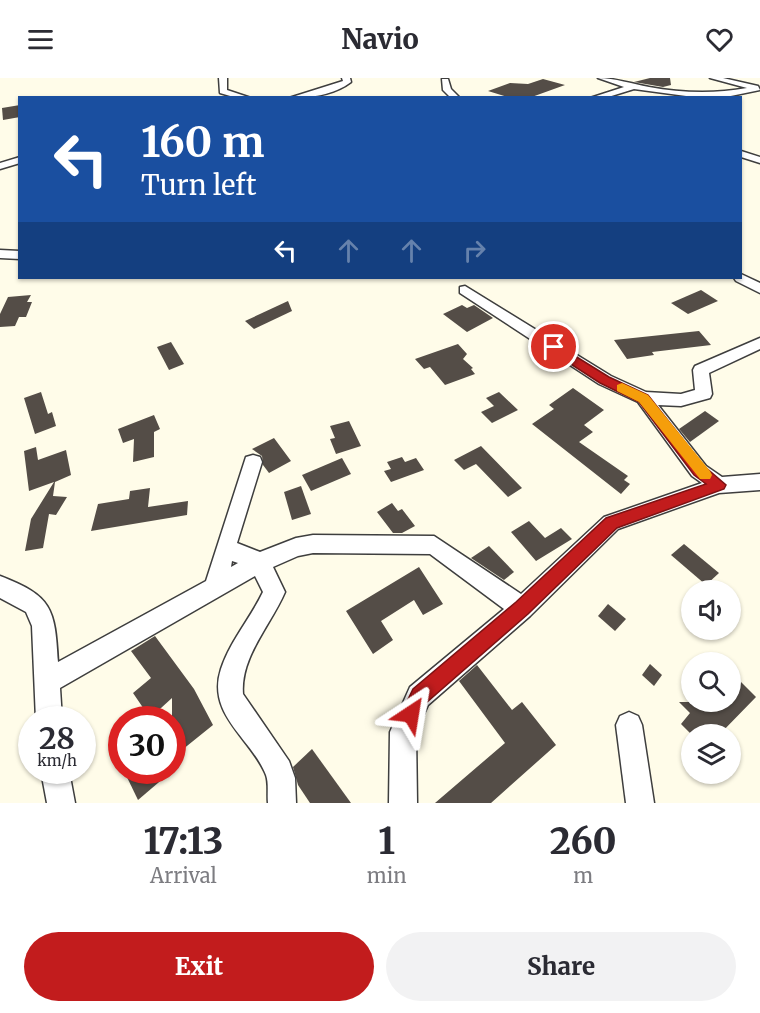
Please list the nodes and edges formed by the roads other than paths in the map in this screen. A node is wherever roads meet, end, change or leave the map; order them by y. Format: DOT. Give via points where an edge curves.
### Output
graph roads {
  1 [pos="223,78"];
  2 [pos="346,78"];
  3 [pos="602,78"];
  4 [pos="714,78"];
  5 [pos="445,81"];
  6 [pos="634,87"];
  7 [pos="759,89"];
  8 [pos="236,96"];
  9 [pos="301,96"];
  10 [pos="454,96"];
  11 [pos="601,96"];
  12 [pos="742,154"];
  13 [pos="760,160"];
  14 [pos="18,161"];
  15 [pos="0,166"];
  16 [pos="0,254"];
  17 [pos="18,255"];
  18 [pos="742,279"];
  19 [pos="760,288"];
  20 [pos="465,290"];
  21 [pos="760,343"];
  22 [pos="644,398"];
  23 [pos="253,462"];
  24 [pos="760,482"];
  25 [pos="719,485"];
  26 [pos="225,548"];
  27 [pos="260,562"];
  28 [pos="0,586"];
  29 [pos="215,587"];
  30 [pos="522,608"];
  31 [pos="47,682"];
  32 [pos="48,706"];
  33 [pos="629,725"];
  34 [pos="280,772"];
  35 [pos="58,784"];
  36 [pos="62,803"];
  37 [pos="267,803"];
  38 [pos="282,803"];
  39 [pos="403,803"];
  40 [pos="640,803"];
  1 -- 8 [label="street" via="223,91"];
  2 -- 9 [label="street" via="332,89"];
  3 -- 6 [label="street"];
  4 -- 7 [label="street"];
  5 -- 10 [label="street"];
  6 -- 7 [label="street" via="716,96"];
  6 -- 11 [label="street"];
  12 -- 13 [label="street"];
  14 -- 15 [label="street"];
  16 -- 17 [label="street"];
  18 -- 19 [label="street"];
  20 -- 22 [label="street" via="605,380"];
  21 -- 22 [label="street" via="701,370 704,394 681,400"];
  22 -- 25 [label="street" via="699,471"];
  23 -- 26 [label="street"];
  24 -- 25 [label="street"];
  25 -- 30 [label="street" via="611,523"];
  26 -- 27 [label="street"];
  26 -- 29 [label="street"];
  27 -- 29 [label="street"];
  27 -- 30 [label="street" via="312,544 434,545"];
  27 -- 34 [label="street" via="274,592 251,629 230,683 232,697"];
  28 -- 31 [label="street" via="34,604 44,625"];
  29 -- 31 [label="street"];
  30 -- 39 [label="street" via="419,696 403,732"];
  31 -- 32 [label="street"];
  33 -- 40 [label="street"];
  34 -- 37 [label="street"];
  34 -- 38 [label="street"];
  35 -- 36 [label="street"];
}
